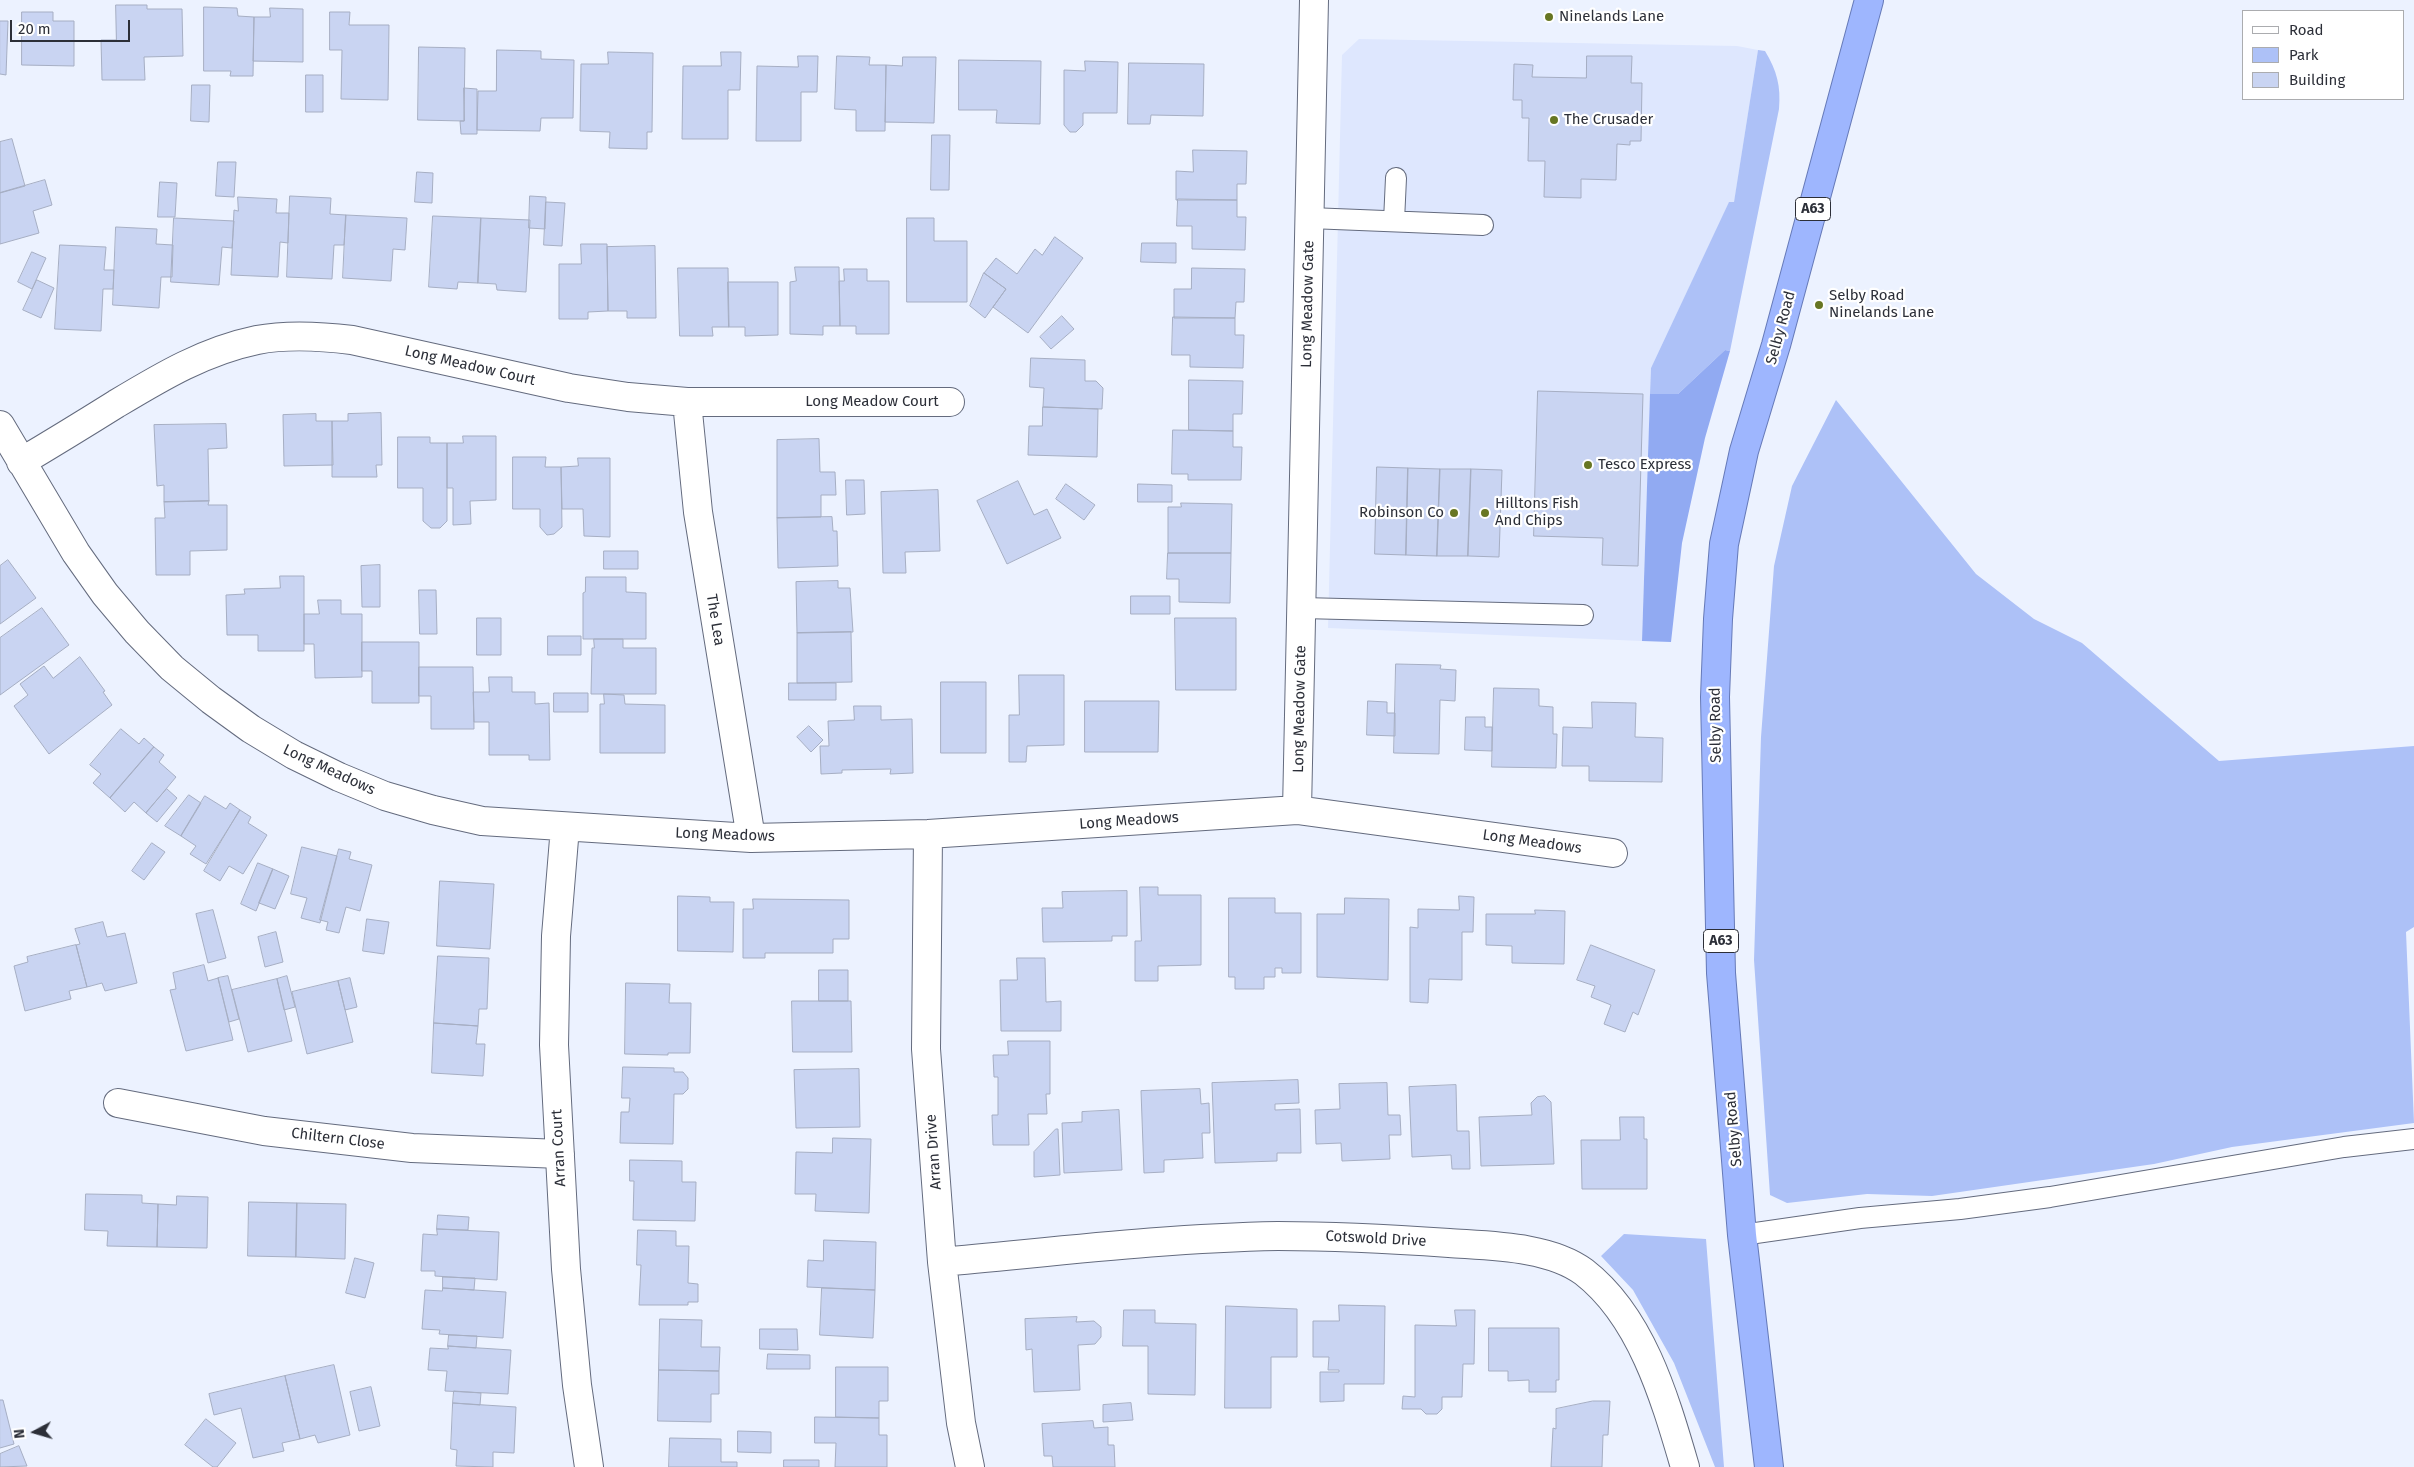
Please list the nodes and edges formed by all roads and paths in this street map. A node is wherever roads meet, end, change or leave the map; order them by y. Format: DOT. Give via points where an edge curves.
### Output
graph roads {
  1 [pos="1314,0"];
  2 [pos="1869,0"];
  3 [pos="1396,178"];
  4 [pos="1310,218"];
  5 [pos="1394,221"];
  6 [pos="1483,225"];
  7 [pos="687,402"];
  8 [pos="950,402"];
  9 [pos="0,425"];
  10 [pos="21,462"];
  11 [pos="1302,608"];
  12 [pos="1583,615"];
  13 [pos="1297,810"];
  14 [pos="565,828"];
  15 [pos="928,834"];
  16 [pos="750,838"];
  17 [pos="1613,853"];
  18 [pos="118,1103"];
  19 [pos="2414,1139"];
  20 [pos="560,1154"];
  21 [pos="1742,1235"];
  22 [pos="942,1262"];
  23 [pos="589,1467"];
  24 [pos="970,1467"];
  25 [pos="1685,1467"];
  26 [pos="1769,1467"];
  1 -- 4 [label="street, Long Meadow Gate"];
  2 -- 21 [label="highway, Selby Road / A63" via="1776,345 1744,451 1724,544 1715,697 1721,973"];
  3 -- 5 [label="lane"];
  4 -- 5 [label="lane"];
  4 -- 11 [label="street, Long Meadow Gate"];
  5 -- 6 [label="lane"];
  7 -- 8 [label="street, Long Meadow Court"];
  7 -- 10 [label="street, Long Meadow Court" via="569,388 352,340 289,336 243,343 170,371"];
  7 -- 16 [label="street, The Lea" via="698,512"];
  9 -- 10 [label="street, Long Meadows"];
  10 -- 14 [label="street, Long Meadows" via="76,553 137,632 198,689 251,729 294,755 386,796 482,821"];
  11 -- 12 [label="lane"];
  11 -- 13 [label="street, Long Meadow Gate"];
  13 -- 15 [label="street, Long Meadows"];
  13 -- 17 [label="street, Long Meadows"];
  14 -- 16 [label="street, Long Meadows"];
  14 -- 20 [label="street, Arran Court" via="556,936 554,1035"];
  15 -- 16 [label="street, Long Meadows"];
  15 -- 22 [label="street, Arran Drive" via="926,1048"];
  18 -- 20 [label="street, Chiltern Close" via="264,1131 323,1138 412,1148"];
  19 -- 21 [label="lane" via="2344,1147 2050,1197"];
  20 -- 23 [label="street, Arran Court" via="566,1269"];
  21 -- 26 [label="highway, Selby Road / A63"];
  22 -- 24 [label="street, Arran Drive" via="961,1423"];
  22 -- 25 [label="street, Cotswold Drive" via="1192,1240 1277,1236 1404,1240 1509,1248 1552,1256 1607,1291 1626,1318 1650,1364"];
}
